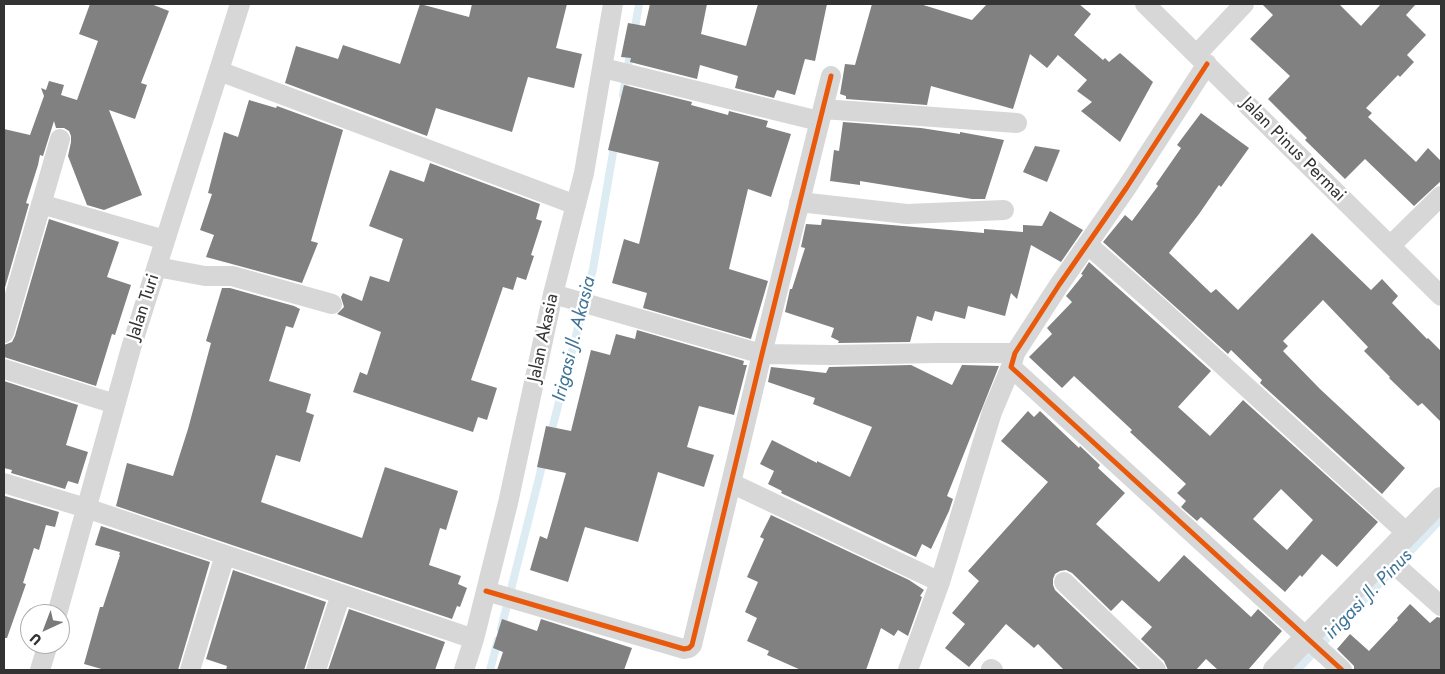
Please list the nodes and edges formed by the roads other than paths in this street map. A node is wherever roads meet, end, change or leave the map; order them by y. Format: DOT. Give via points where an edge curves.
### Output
graph roads {
  1 [pos="240,4"];
  2 [pos="613,4"];
  3 [pos="1145,4"];
  4 [pos="1244,4"];
  5 [pos="1202,59"];
  6 [pos="603,68"];
  7 [pos="219,71"];
  8 [pos="831,76"];
  9 [pos="821,115"];
  10 [pos="1017,124"];
  11 [pos="60,139"];
  12 [pos="1441,196"];
  13 [pos="799,202"];
  14 [pos="41,204"];
  15 [pos="576,204"];
  16 [pos="1004,210"];
  17 [pos="165,240"];
  18 [pos="1087,244"];
  19 [pos="1390,246"];
  20 [pos="157,267"];
  21 [pos="553,294"];
  22 [pos="1441,296"];
  23 [pos="332,304"];
  24 [pos="4,333"];
  25 [pos="762,354"];
  26 [pos="1013,360"];
  27 [pos="4,369"];
  28 [pos="115,404"];
  29 [pos="4,483"];
  30 [pos="731,483"];
  31 [pos="1441,499"];
  32 [pos="86,508"];
  33 [pos="1408,534"];
  34 [pos="225,555"];
  35 [pos="1386,557"];
  36 [pos="940,582"];
  37 [pos="1064,582"];
  38 [pos="486,591"];
  39 [pos="341,594"];
  40 [pos="59,604"];
  41 [pos="1441,606"];
  42 [pos="474,639"];
  43 [pos="1307,639"];
  44 [pos="45,654"];
  45 [pos="40,670"];
  46 [pos="190,670"];
  47 [pos="316,670"];
  48 [pos="464,670"];
  49 [pos="908,670"];
  50 [pos="1156,670"];
  51 [pos="1275,670"];
  52 [pos="1342,670"];
  1 -- 7 [label="street, Jalan Turi"];
  2 -- 6 [label="street, Jalan Akasia"];
  3 -- 5 [label="street, Jalan Pinus Permai"];
  4 -- 5 [label="street"];
  5 -- 18 [label="street" via="1127,187"];
  5 -- 19 [label="street, Jalan Pinus Permai"];
  6 -- 9 [label="street"];
  6 -- 15 [label="street, Jalan Akasia"];
  7 -- 15 [label="street"];
  7 -- 17 [label="street, Jalan Turi"];
  8 -- 9 [label="street"];
  9 -- 10 [label="street"];
  9 -- 13 [label="street"];
  11 -- 14 [label="street"];
  12 -- 19 [label="street"];
  13 -- 16 [label="street" via="907,214"];
  13 -- 25 [label="street"];
  14 -- 17 [label="street"];
  14 -- 24 [label="street"];
  15 -- 21 [label="street, Jalan Akasia"];
  17 -- 20 [label="street, Jalan Turi"];
  18 -- 26 [label="street"];
  18 -- 33 [label="street"];
  19 -- 22 [label="street, Jalan Pinus Permai"];
  20 -- 23 [label="street" via="205,276 232,276"];
  20 -- 28 [label="street, Jalan Turi"];
  21 -- 25 [label="street"];
  21 -- 38 [label="street, Jalan Akasia"];
  25 -- 26 [label="street"];
  25 -- 30 [label="street"];
  26 -- 36 [label="street" via="992,412"];
  26 -- 43 [label="street"];
  27 -- 28 [label="street"];
  28 -- 32 [label="street, Jalan Turi"];
  29 -- 32 [label="street"];
  30 -- 36 [label="street"];
  30 -- 38 [label="street" via="694,641 689,648"];
  31 -- 33 [label="street"];
  32 -- 34 [label="street"];
  32 -- 40 [label="street, Jalan Turi"];
  33 -- 35 [label="street"];
  34 -- 39 [label="street"];
  34 -- 46 [label="street"];
  35 -- 41 [label="street"];
  35 -- 43 [label="street"];
  36 -- 49 [label="street"];
  37 -- 50 [label="street"];
  38 -- 42 [label="street, Jalan Akasia"];
  39 -- 42 [label="street"];
  39 -- 47 [label="street"];
  42 -- 48 [label="street, Jalan Akasia"];
  43 -- 51 [label="street"];
  43 -- 52 [label="street"];
  44 -- 45 [label="street"];
}
